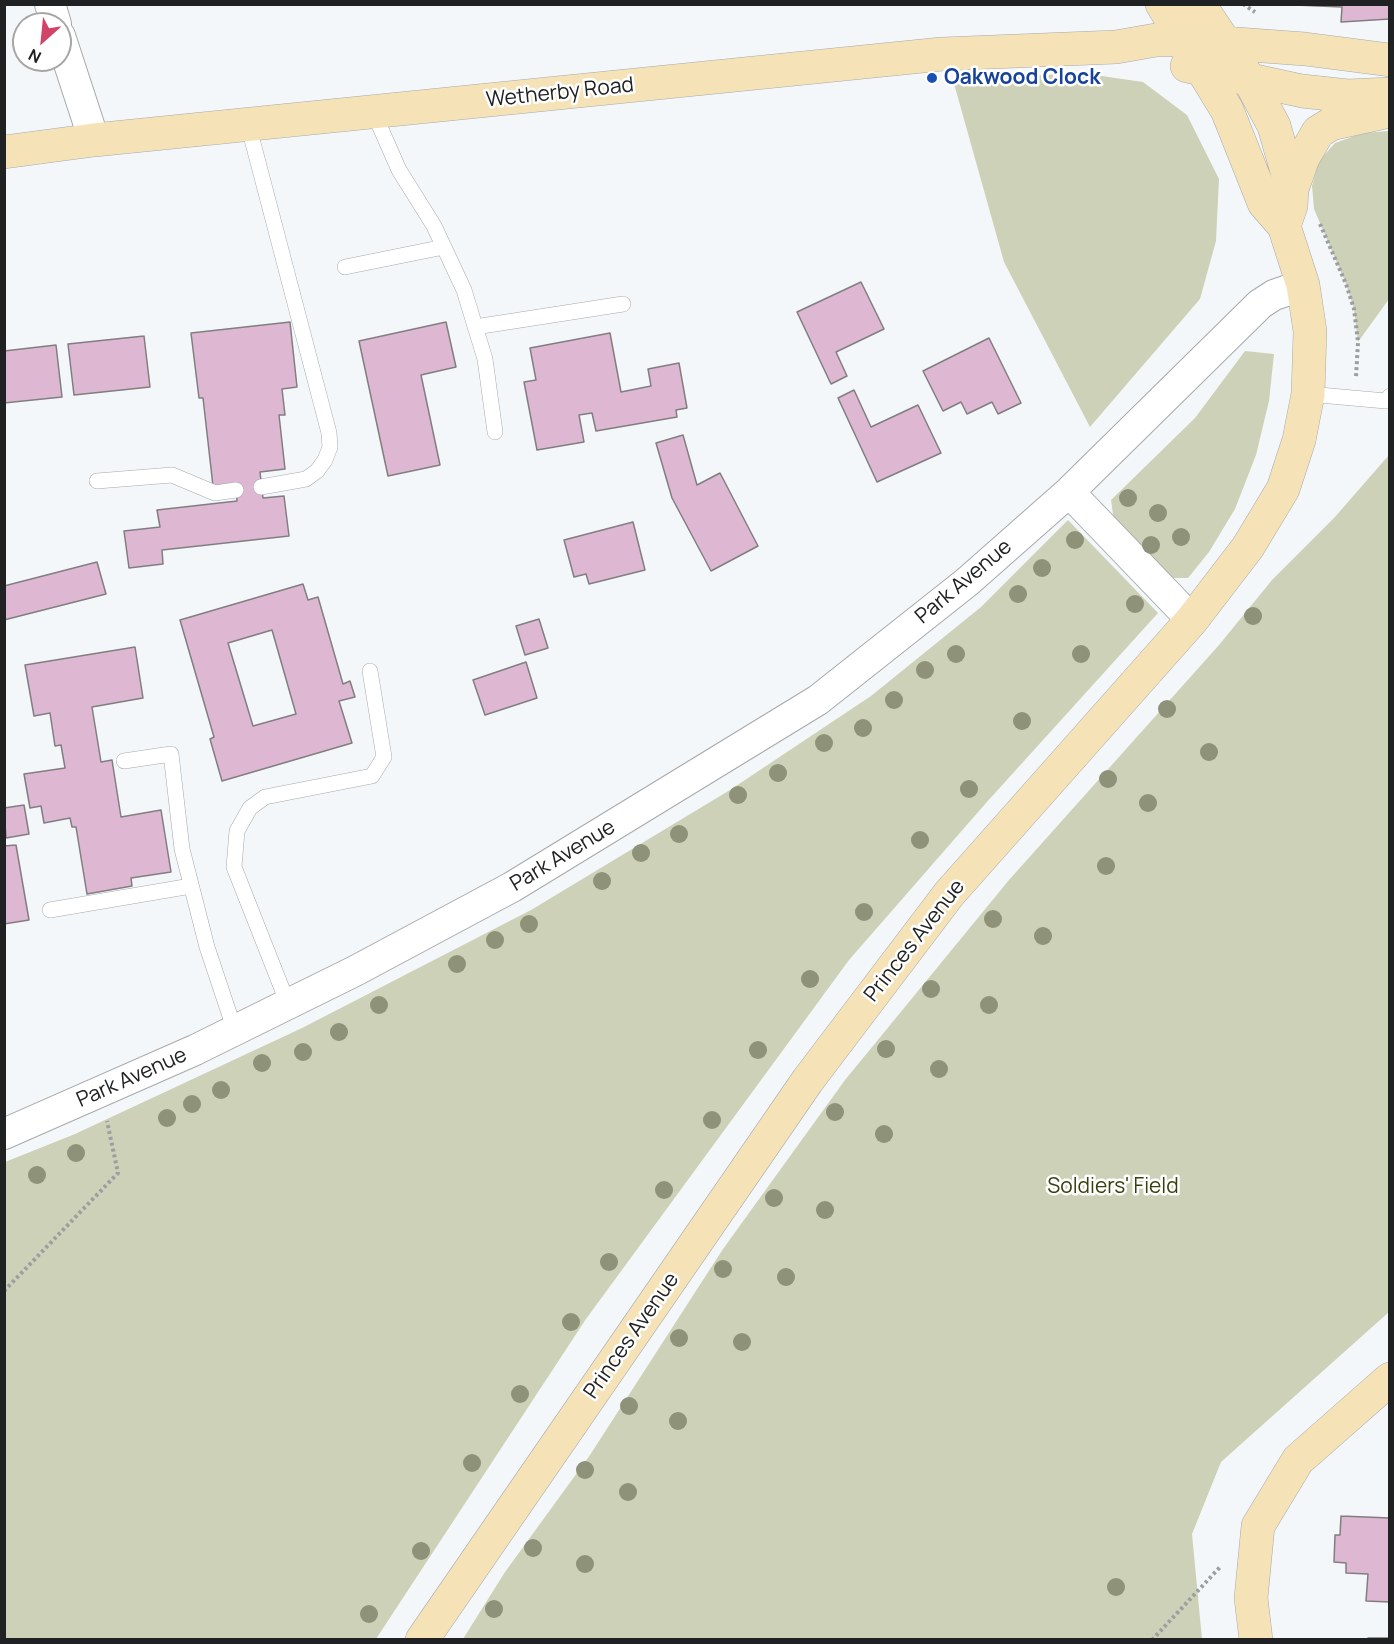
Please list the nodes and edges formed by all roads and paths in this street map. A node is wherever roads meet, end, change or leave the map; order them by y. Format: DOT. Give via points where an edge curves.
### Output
graph roads {
  1 [pos="1162,4"];
  2 [pos="1199,4"];
  3 [pos="1182,39"];
  4 [pos="1225,41"];
  5 [pos="1116,47"];
  6 [pos="1389,60"];
  7 [pos="1199,68"];
  8 [pos="72,72"];
  9 [pos="1249,79"];
  10 [pos="1389,94"];
  11 [pos="373,111"];
  12 [pos="1389,111"];
  13 [pos="248,124"];
  14 [pos="94,140"];
  15 [pos="4,152"];
  16 [pos="1292,189"];
  17 [pos="1318,220"];
  18 [pos="1284,226"];
  19 [pos="444,247"];
  20 [pos="345,267"];
  21 [pos="1303,285"];
  22 [pos="623,304"];
  23 [pos="475,327"];
  24 [pos="1308,394"];
  25 [pos="1389,396"];
  26 [pos="1354,398"];
  27 [pos="495,432"];
  28 [pos="97,481"];
  29 [pos="261,487"];
  30 [pos="236,490"];
  31 [pos="1069,492"];
  32 [pos="1192,620"];
  33 [pos="370,671"];
  34 [pos="124,760"];
  35 [pos="191,886"];
  36 [pos="50,910"];
  37 [pos="288,1004"];
  38 [pos="235,1031"];
  39 [pos="101,1091"];
  40 [pos="4,1134"];
  41 [pos="4,1292"];
  42 [pos="1389,1378"];
  43 [pos="1226,1561"];
  44 [pos="422,1640"];
  45 [pos="1152,1640"];
  46 [pos="1256,1640"];
  1 -- 3 [label="street, Princes Avenue"];
  2 -- 4 [label="street"];
  3 -- 4 [label="street, Wetherby Road"];
  3 -- 5 [label="street, Wetherby Road"];
  3 -- 7 [label="street, Princes Avenue"];
  4 -- 6 [label="street, Wetherby Road"];
  4 -- 9 [label="street"];
  5 -- 7 [label="street, Wetherby Road"];
  5 -- 11 [label="street, Wetherby Road" via="942,54"];
  7 -- 9 [label="street, Wetherby Road"];
  7 -- 18 [label="street, Princes Avenue" via="1227,110 1264,203"];
  8 -- 14 [label="street"];
  9 -- 10 [label="street, Wetherby Road" via="1348,96"];
  9 -- 16 [label="street" via="1275,126"];
  11 -- 13 [label="street, Wetherby Road"];
  11 -- 19 [label="lane" via="399,170"];
  12 -- 16 [label="street" via="1331,124 1318,132"];
  13 -- 14 [label="street, Wetherby Road"];
  13 -- 29 [label="lane" via="330,447 326,460 306,479"];
  14 -- 15 [label="street, Wetherby Road"];
  16 -- 18 [label="street"];
  17 -- 26 [label="path" via="1354,309 1358,342"];
  18 -- 21 [label="street, Princes Avenue"];
  19 -- 20 [label="lane"];
  19 -- 23 [label="lane" via="464,290"];
  21 -- 24 [label="street, Princes Avenue" via="1310,331"];
  21 -- 31 [label="street, Park Avenue" via="1260,304"];
  22 -- 23 [label="lane"];
  23 -- 27 [label="lane" via="485,359"];
  24 -- 26 [label="lane"];
  24 -- 32 [label="street, Princes Avenue" via="1299,440 1283,489 1248,547"];
  25 -- 26 [label="lane" via="1386,401"];
  28 -- 30 [label="lane" via="172,475 215,493"];
  31 -- 32 [label="street"];
  31 -- 37 [label="street, Park Avenue" via="968,582 818,700 512,887"];
  32 -- 44 [label="street, Princes Avenue" via="949,894 837,1043"];
  33 -- 37 [label="lane" via="384,757 372,776 265,797 250,808 237,831 234,867"];
  34 -- 35 [label="lane" via="171,754 182,849"];
  35 -- 36 [label="lane"];
  35 -- 38 [label="lane"];
  37 -- 38 [label="street, Park Avenue"];
  38 -- 39 [label="street, Park Avenue"];
  39 -- 40 [label="street, Park Avenue"];
  39 -- 41 [label="path" via="118,1173"];
  42 -- 46 [label="street" via="1298,1460 1258,1526 1251,1598"];
  43 -- 45 [label="path"];
}
